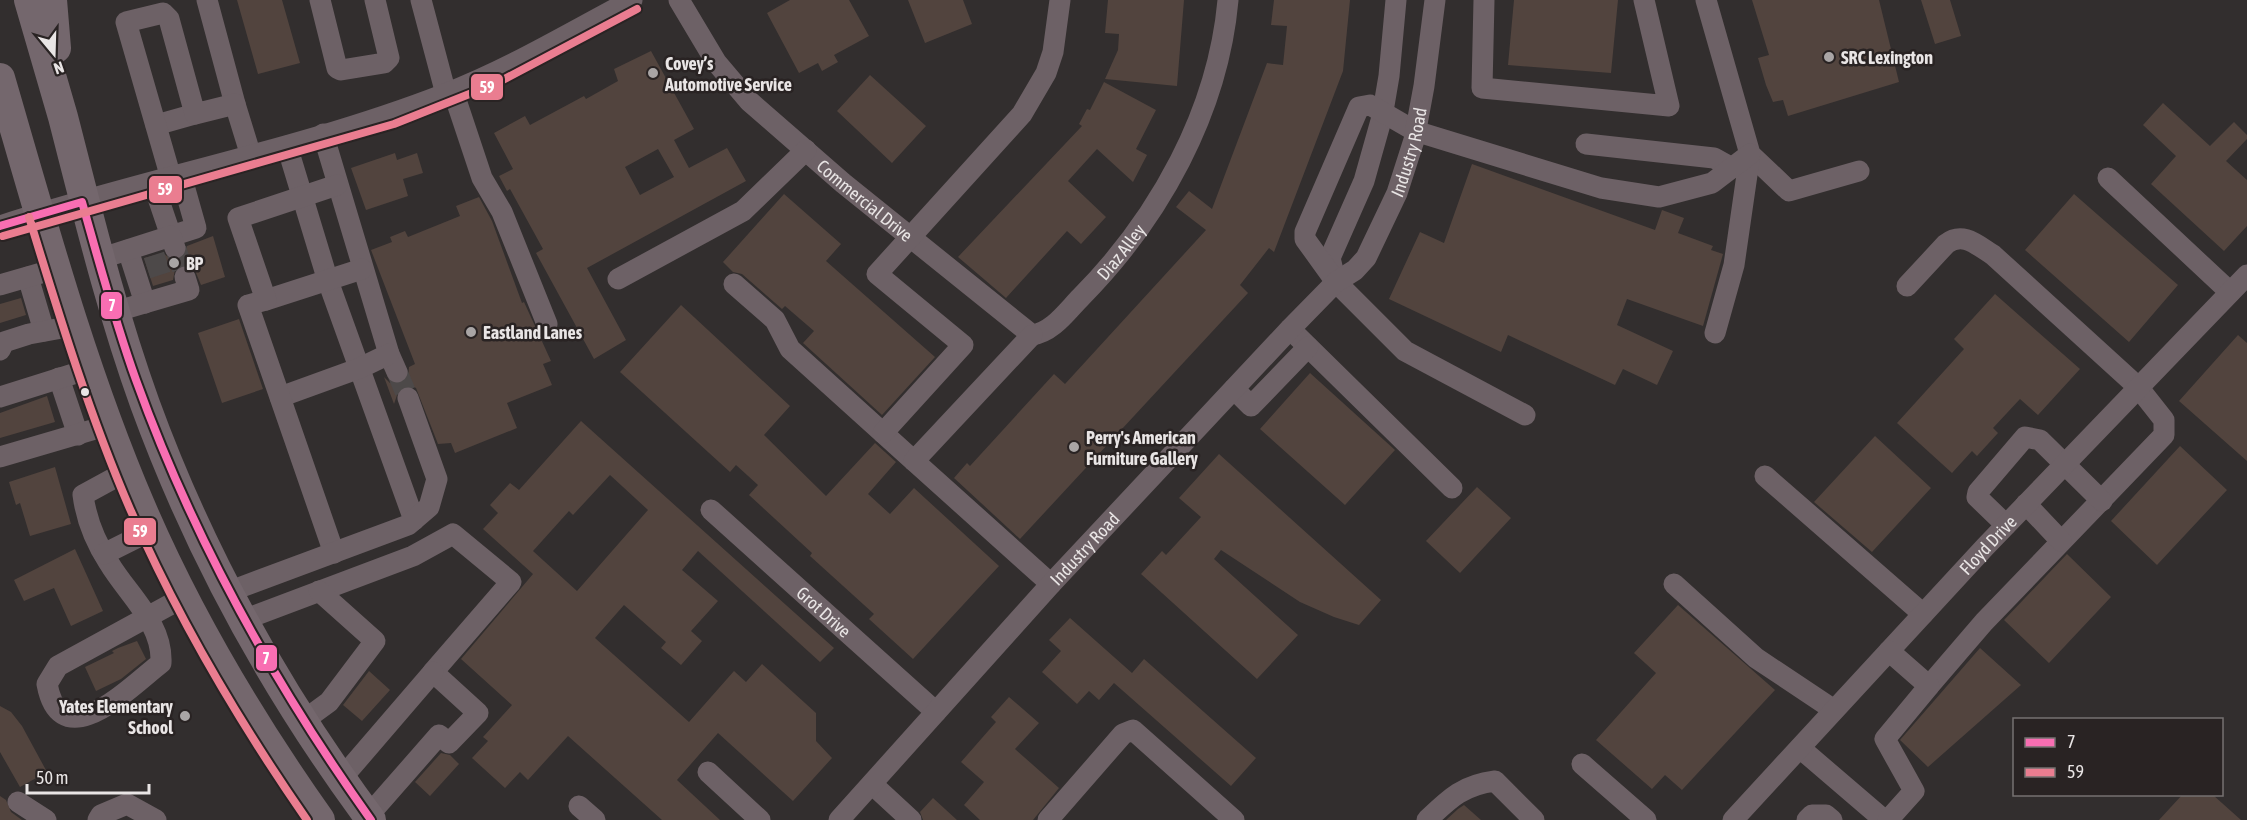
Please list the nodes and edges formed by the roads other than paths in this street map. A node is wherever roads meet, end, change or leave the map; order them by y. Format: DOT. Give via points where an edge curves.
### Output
graph roads {
  1 [pos="29,0"];
  2 [pos="52,0"];
  3 [pos="207,0"];
  4 [pos="320,0"];
  5 [pos="375,0"];
  6 [pos="421,0"];
  7 [pos="632,0"];
  8 [pos="679,0"];
  9 [pos="1060,0"];
  10 [pos="1228,0"];
  11 [pos="1396,0"];
  12 [pos="1435,0"];
  13 [pos="1484,0"];
  14 [pos="1644,0"];
  15 [pos="1706,0"];
  16 [pos="0,78"];
  17 [pos="449,92"];
  18 [pos="235,104"];
  19 [pos="1382,112"];
  20 [pos="195,114"];
  21 [pos="63,117"];
  22 [pos="156,125"];
  23 [pos="1415,131"];
  24 [pos="323,134"];
  25 [pos="1586,144"];
  26 [pos="287,146"];
  27 [pos="806,150"];
  28 [pos="1750,154"];
  29 [pos="251,156"];
  30 [pos="1732,168"];
  31 [pos="1860,171"];
  32 [pos="2108,178"];
  33 [pos="168,179"];
  34 [pos="337,185"];
  35 [pos="303,196"];
  36 [pos="82,202"];
  37 [pos="39,213"];
  38 [pos="0,226"];
  39 [pos="911,237"];
  40 [pos="173,242"];
  41 [pos="128,250"];
  42 [pos="99,259"];
  43 [pos="362,269"];
  44 [pos="42,273"];
  45 [pos="2247,275"];
  46 [pos="185,277"];
  47 [pos="618,279"];
  48 [pos="328,281"];
  49 [pos="1336,282"];
  50 [pos="1,283"];
  51 [pos="734,284"];
  52 [pos="1907,286"];
  53 [pos="2230,292"];
  54 [pos="266,300"];
  55 [pos="145,303"];
  56 [pos="114,312"];
  57 [pos="547,324"];
  58 [pos="73,326"];
  59 [pos="1290,329"];
  60 [pos="44,331"];
  61 [pos="1715,333"];
  62 [pos="1032,335"];
  63 [pos="1308,347"];
  64 [pos="0,350"];
  65 [pos="360,368"];
  66 [pos="89,369"];
  67 [pos="59,378"];
  68 [pos="2139,387"];
  69 [pos="1234,389"];
  70 [pos="0,397"];
  71 [pos="280,397"];
  72 [pos="408,398"];
  73 [pos="1525,415"];
  74 [pos="109,425"];
  75 [pos="883,433"];
  76 [pos="78,435"];
  77 [pos="0,457"];
  78 [pos="914,461"];
  79 [pos="2065,464"];
  80 [pos="127,471"];
  81 [pos="1766,476"];
  82 [pos="1452,488"];
  83 [pos="2102,501"];
  84 [pos="2026,504"];
  85 [pos="711,510"];
  86 [pos="414,520"];
  87 [pos="2006,525"];
  88 [pos="152,530"];
  89 [pos="2061,541"];
  90 [pos="334,553"];
  91 [pos="104,554"];
  92 [pos="1051,584"];
  93 [pos="1674,584"];
  94 [pos="319,591"];
  95 [pos="228,592"];
  96 [pos="184,597"];
  97 [pos="1923,614"];
  98 [pos="148,617"];
  99 [pos="243,620"];
  100 [pos="1889,651"];
  101 [pos="433,672"];
  102 [pos="1929,686"];
  103 [pos="1834,710"];
  104 [pos="936,712"];
  105 [pos="303,721"];
  106 [pos="1800,748"];
  107 [pos="1582,764"];
  108 [pos="708,772"];
  109 [pos="341,779"];
  110 [pos="872,784"];
  111 [pos="18,802"];
  112 [pos="370,818"];
  113 [pos="46,820"];
  114 [pos="98,820"];
  115 [pos="156,820"];
  116 [pos="321,820"];
  117 [pos="760,820"];
  118 [pos="839,820"];
  119 [pos="911,820"];
  120 [pos="1048,820"];
  121 [pos="1234,820"];
  122 [pos="1427,820"];
  123 [pos="1534,820"];
  124 [pos="1646,820"];
  125 [pos="1733,820"];
  126 [pos="1886,820"];
  1 -- 21 [label="highway"];
  2 -- 21 [label="highway"];
  3 -- 18 [label="street"];
  4 -- 5 [label="street" via="336,68 342,70 384,63 389,58"];
  6 -- 17 [label="street"];
  7 -- 17 [label="street"];
  8 -- 27 [label="street, Commercial Drive" via="731,82"];
  9 -- 39 [label="street, Commercial Drive" via="1053,52 1046,73 1022,114"];
  10 -- 62 [label="street, Diaz Alley" via="1215,77 1168,185 1103,274 1048,330"];
  11 -- 19 [label="street, Industry Road"];
  12 -- 23 [label="street, Industry Road"];
  13 -- 14 [label="street" via="1482,88 1669,106"];
  15 -- 28 [label="street"];
  16 -- 37 [label="highway"];
  17 -- 24 [label="street"];
  17 -- 57 [label="street" via="482,178 502,212"];
  18 -- 20 [label="street"];
  18 -- 29 [label="street"];
  19 -- 23 [label="street"];
  19 -- 49 [label="street, Industry Road" via="1364,181 1330,258"];
  19 -- 49 [label="street" via="1370,105 1356,111 1305,232 1309,245"];
  20 -- 22 [label="street"];
  20 -- 22 [label="street" via="169,19 163,13 126,22"];
  21 -- 36 [label="highway"];
  22 -- 33 [label="street"];
  23 -- 30 [label="street" via="1602,188 1659,197 1712,183"];
  23 -- 49 [label="street, Industry Road" via="1397,193 1366,258"];
  24 -- 26 [label="street"];
  24 -- 34 [label="street"];
  25 -- 30 [label="street" via="1714,158"];
  26 -- 29 [label="street"];
  26 -- 35 [label="street"];
  27 -- 39 [label="street, Commercial Drive"];
  27 -- 47 [label="street" via="743,211"];
  28 -- 30 [label="street"];
  28 -- 31 [label="street" via="1789,191"];
  28 -- 61 [label="street" via="1734,265"];
  29 -- 33 [label="street"];
  32 -- 53 [label="street"];
  33 -- 36 [label="street"];
  33 -- 40 [label="street"];
  33 -- 40 [label="street" via="196,228"];
  34 -- 35 [label="street"];
  34 -- 43 [label="street"];
  35 -- 48 [label="street"];
  35 -- 54 [label="street" via="238,218"];
  36 -- 37 [label="street"];
  36 -- 42 [label="highway"];
  37 -- 38 [label="street"];
  37 -- 44 [label="highway"];
  39 -- 62 [label="street"];
  39 -- 75 [label="street" via="877,274 963,345"];
  40 -- 41 [label="street" via="152,249"];
  41 -- 42 [label="street"];
  41 -- 55 [label="street"];
  42 -- 56 [label="highway"];
  43 -- 48 [label="street"];
  43 -- 65 [label="street" via="393,363"];
  44 -- 50 [label="street"];
  44 -- 58 [label="highway"];
  44 -- 60 [label="street"];
  45 -- 53 [label="street, Floyd Drive"];
  46 -- 55 [label="street" via="189,290 165,290"];
  48 -- 54 [label="street"];
  48 -- 65 [label="street"];
  49 -- 59 [label="street, Industry Road"];
  49 -- 73 [label="street" via="1405,351"];
  51 -- 75 [label="street" via="775,320 789,349"];
  52 -- 68 [label="street" via="1952,239 1966,238 1993,255"];
  53 -- 68 [label="street, Floyd Drive"];
  54 -- 71 [label="street" via="248,305"];
  55 -- 56 [label="street"];
  56 -- 95 [label="highway" via="145,405"];
  58 -- 60 [label="street"];
  58 -- 66 [label="highway"];
  59 -- 63 [label="street"];
  59 -- 69 [label="street, Industry Road"];
  60 -- 64 [label="street" via="4,342"];
  62 -- 78 [label="street, Diaz Alley"];
  63 -- 69 [label="street" via="1251,406"];
  63 -- 82 [label="street"];
  65 -- 71 [label="street"];
  65 -- 86 [label="street"];
  66 -- 67 [label="street"];
  66 -- 74 [label="highway"];
  67 -- 70 [label="street"];
  67 -- 76 [label="street"];
  68 -- 79 [label="street, Floyd Drive"];
  68 -- 83 [label="street" via="2164,420 2164,435"];
  69 -- 92 [label="street, Industry Road"];
  71 -- 90 [label="street"];
  72 -- 86 [label="street" via="437,479 429,507"];
  74 -- 76 [label="street"];
  74 -- 80 [label="highway"];
  75 -- 78 [label="street"];
  76 -- 77 [label="street"];
  78 -- 92 [label="street"];
  79 -- 83 [label="street"];
  79 -- 84 [label="street, Floyd Drive"];
  79 -- 87 [label="street" via="2040,440 2025,437 1977,496"];
  80 -- 88 [label="highway"];
  80 -- 91 [label="street" via="82,495 85,513"];
  81 -- 97 [label="street"];
  83 -- 89 [label="street"];
  84 -- 87 [label="street, Floyd Drive"];
  84 -- 89 [label="street"];
  85 -- 104 [label="street, Grot Drive"];
  86 -- 90 [label="street"];
  87 -- 97 [label="street, Floyd Drive"];
  88 -- 91 [label="street"];
  88 -- 96 [label="highway"];
  89 -- 102 [label="street"];
  90 -- 95 [label="street"];
  91 -- 98 [label="street"];
  92 -- 104 [label="street, Industry Road"];
  93 -- 103 [label="street" via="1756,658"];
  94 -- 99 [label="street"];
  94 -- 101 [label="street" via="413,556 453,534 511,582"];
  94 -- 105 [label="street" via="375,641 329,702"];
  95 -- 99 [label="highway"];
  96 -- 98 [label="street"];
  96 -- 116 [label="highway" via="254,722"];
  97 -- 100 [label="street, Floyd Drive"];
  98 -- 98 [label="street" via="58,666 47,684 50,702 60,714 71,718 94,715 161,663 162,649"];
  99 -- 105 [label="highway"];
  100 -- 102 [label="street"];
  100 -- 103 [label="street, Floyd Drive"];
  101 -- 109 [label="street"];
  101 -- 112 [label="street" via="478,713 449,743 439,735"];
  102 -- 126 [label="street" via="1885,739 1914,791"];
  103 -- 106 [label="street, Floyd Drive"];
  104 -- 110 [label="street, Industry Road"];
  105 -- 109 [label="highway"];
  106 -- 125 [label="street, Floyd Drive"];
  106 -- 126 [label="street"];
  107 -- 124 [label="street"];
  108 -- 117 [label="street"];
  109 -- 112 [label="highway"];
  110 -- 118 [label="street, Industry Road"];
  110 -- 119 [label="street"];
  111 -- 113 [label="street"];
  114 -- 115 [label="street" via="127,804"];
  120 -- 121 [label="street" via="1124,734 1133,730"];
  122 -- 123 [label="street" via="1452,796 1474,784 1495,782"];
}
